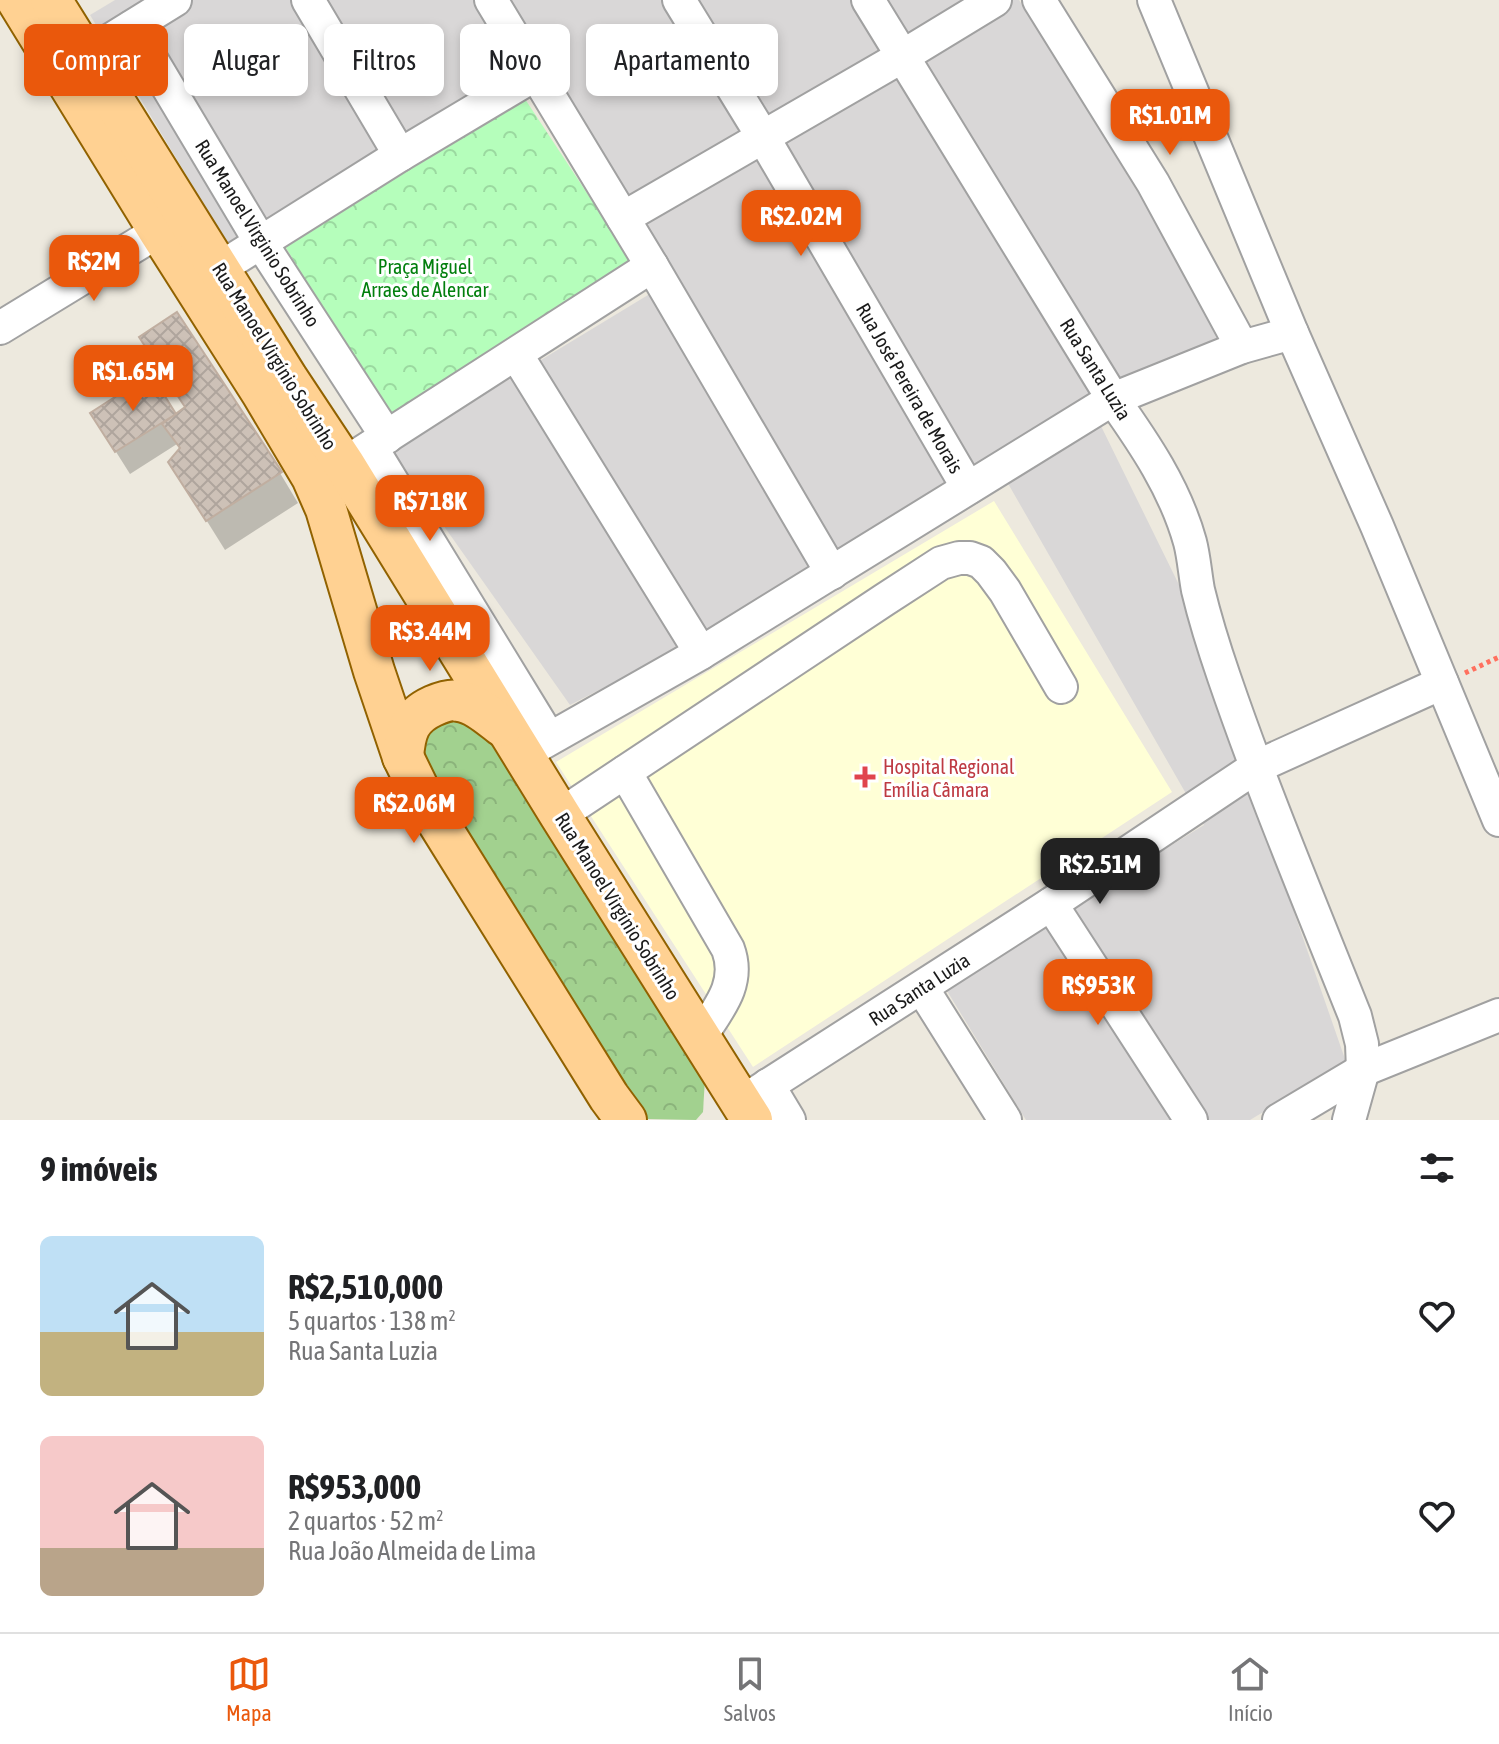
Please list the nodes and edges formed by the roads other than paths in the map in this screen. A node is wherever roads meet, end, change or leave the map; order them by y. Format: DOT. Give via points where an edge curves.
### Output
graph roads {
  1 [pos="17,0"];
  2 [pos="51,0"];
  3 [pos="175,0"];
  4 [pos="308,0"];
  5 [pos="491,0"];
  6 [pos="679,0"];
  7 [pos="868,0"];
  8 [pos="995,0"];
  9 [pos="1039,0"];
  10 [pos="1154,0"];
  11 [pos="66,24"];
  12 [pos="137,24"];
  13 [pos="506,24"];
  14 [pos="903,56"];
  15 [pos="168,87"];
  16 [pos="112,96"];
  17 [pos="499,96"];
  18 [pos="549,96"];
  19 [pos="763,137"];
  20 [pos="400,155"];
  21 [pos="623,218"];
  22 [pos="159,231"];
  23 [pos="261,243"];
  24 [pos="652,266"];
  25 [pos="220,268"];
  26 [pos="0,328"];
  27 [pos="1292,333"];
  28 [pos="1242,347"];
  29 [pos="516,354"];
  30 [pos="1113,399"];
  31 [pos="368,449"];
  32 [pos="968,488"];
  33 [pos="832,573"];
  34 [pos="701,653"];
  35 [pos="1442,683"];
  36 [pos="1061,687"];
  37 [pos="526,741"];
  38 [pos="403,757"];
  39 [pos="1256,767"];
  40 [pos="625,772"];
  41 [pos="560,815"];
  42 [pos="1499,820"];
  43 [pos="1051,904"];
  44 [pos="922,988"];
  45 [pos="1499,1015"];
  46 [pos="709,1051"];
  47 [pos="1363,1070"];
  48 [pos="744,1107"];
  49 [pos="626,1120"];
  50 [pos="789,1120"];
  51 [pos="1005,1120"];
  52 [pos="1191,1120"];
  53 [pos="1279,1120"];
  54 [pos="1349,1120"];
  1 -- 22 [label="main road, Rua Manoel Virgínio Sobrinho"];
  2 -- 11 [label="main road, Rua Manoel Virgínio Sobrinho"];
  3 -- 12 [label="street"];
  4 -- 20 [label="street"];
  5 -- 13 [label="street"];
  6 -- 19 [label="street, Rua José Pereira de Morais"];
  7 -- 14 [label="street, Rua Santa Luzia"];
  8 -- 14 [label="street"];
  9 -- 28 [label="street" via="1153,183"];
  10 -- 27 [label="street"];
  14 -- 19 [label="street"];
  14 -- 30 [label="street, Rua Santa Luzia"];
  15 -- 23 [label="street, Rua Manoel Virginio Sobrinho"];
  16 -- 25 [label="main road, Rua Manoel Virgínio Sobrinho"];
  17 -- 20 [label="street"];
  18 -- 21 [label="street"];
  19 -- 21 [label="street"];
  19 -- 32 [label="street, Rua José Pereira de Morais"];
  20 -- 23 [label="street"];
  21 -- 24 [label="street"];
  22 -- 26 [label="street"];
  22 -- 38 [label="main road, Rua Manoel Virgínio Sobrinho" via="312,477"];
  23 -- 25 [label="street"];
  23 -- 31 [label="street, Rua Manoel Virginio Sobrinho"];
  24 -- 29 [label="street"];
  24 -- 33 [label="street"];
  25 -- 31 [label="main road, Rua Manoel Virgínio Sobrinho" via="287,378"];
  27 -- 28 [label="street"];
  27 -- 35 [label="street"];
  28 -- 30 [label="street"];
  29 -- 31 [label="street"];
  29 -- 34 [label="street"];
  30 -- 32 [label="street"];
  30 -- 39 [label="street, Rua Santa Luzia" via="1173,495 1190,543 1208,629"];
  31 -- 37 [label="main road, Rua Manoel Virgínio Sobrinho"];
  32 -- 33 [label="street"];
  33 -- 34 [label="street"];
  34 -- 37 [label="street"];
  35 -- 39 [label="street, Rua Santa Luzia"];
  35 -- 42 [label="street"];
  36 -- 40 [label="street" via="991,572 981,562 959,558 930,570"];
  37 -- 38 [label="main road" via="455,700 413,720"];
  37 -- 41 [label="main road, Rua Manoel Virgínio Sobrinho"];
  38 -- 49 [label="main road, Rua Manoel Virgínio Sobrinho" via="424,800"];
  39 -- 43 [label="street, Rua Santa Luzia"];
  39 -- 47 [label="street, Rua Santa Luzia" via="1355,1016"];
  40 -- 41 [label="street"];
  40 -- 46 [label="street" via="733,963"];
  41 -- 46 [label="main road, Rua Manoel Virgínio Sobrinho"];
  43 -- 44 [label="street, Rua Santa Luzia"];
  43 -- 52 [label="street"];
  44 -- 48 [label="street, Rua Santa Luzia"];
  44 -- 51 [label="street"];
  45 -- 47 [label="street"];
  46 -- 48 [label="main road, Rua Manoel Virgínio Sobrinho"];
  47 -- 53 [label="street"];
  47 -- 54 [label="street, Rua Santa Luzia"];
  48 -- 50 [label="street"];
}
